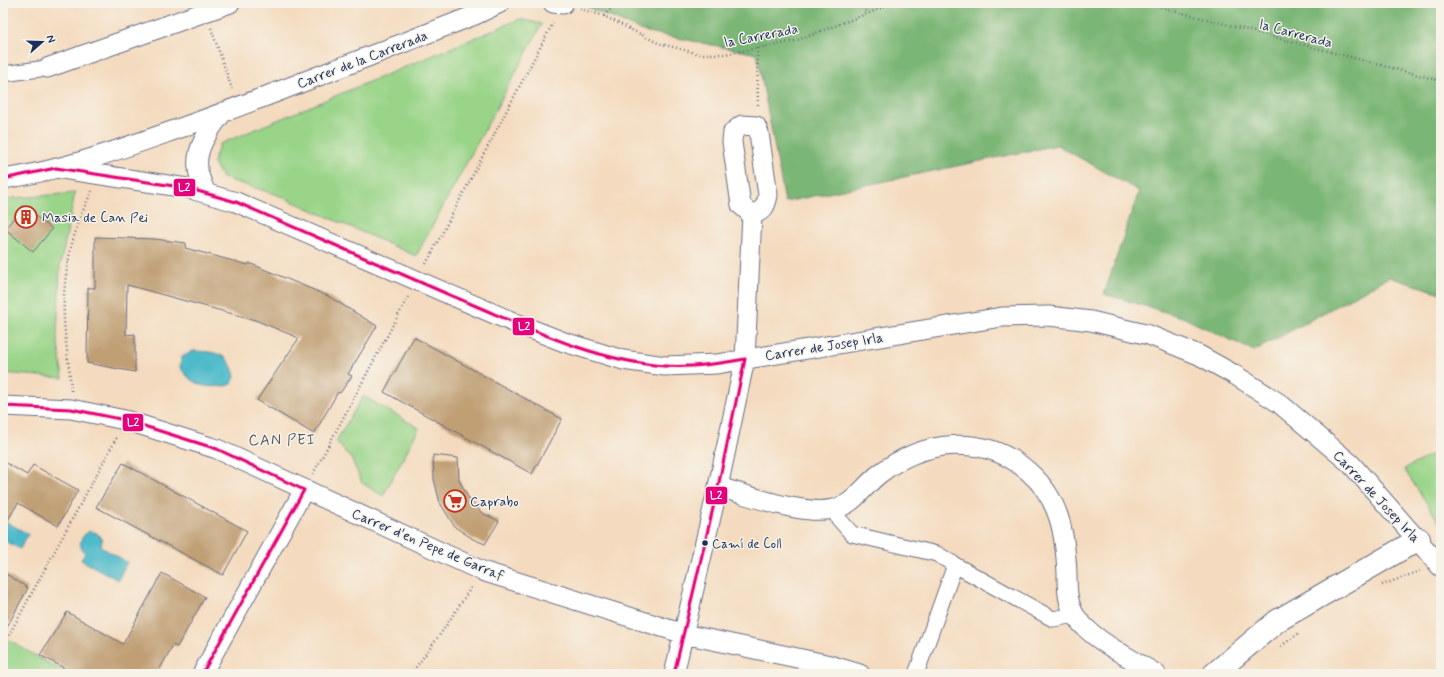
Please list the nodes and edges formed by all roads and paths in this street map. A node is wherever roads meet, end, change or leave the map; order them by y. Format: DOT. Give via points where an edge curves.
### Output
graph roads {
  1 [pos="230,3"];
  2 [pos="500,3"];
  3 [pos="617,3"];
  4 [pos="862,3"];
  5 [pos="895,3"];
  6 [pos="1146,3"];
  7 [pos="558,4"];
  8 [pos="205,12"];
  9 [pos="867,14"];
  10 [pos="604,16"];
  11 [pos="757,48"];
  12 [pos="47,68"];
  13 [pos="3,74"];
  14 [pos="1441,81"];
  15 [pos="230,110"];
  16 [pos="756,126"];
  17 [pos="56,168"];
  18 [pos="99,176"];
  19 [pos="3,179"];
  20 [pos="205,192"];
  21 [pos="752,215"];
  22 [pos="417,281"];
  23 [pos="745,359"];
  24 [pos="3,406"];
  25 [pos="71,409"];
  26 [pos="125,420"];
  27 [pos="718,487"];
  28 [pos="304,490"];
  29 [pos="834,509"];
  30 [pos="1418,539"];
  31 [pos="955,565"];
  32 [pos="1440,565"];
  33 [pos="482,571"];
  34 [pos="1381,586"];
  35 [pos="1075,615"];
  36 [pos="1303,630"];
  37 [pos="684,634"];
  38 [pos="3,646"];
  39 [pos="1278,648"];
  40 [pos="202,674"];
  41 [pos="411,674"];
  42 [pos="674,674"];
  43 [pos="860,674"];
  44 [pos="916,674"];
  45 [pos="1156,674"];
  46 [pos="1214,674"];
  1 -- 8 [label="street"];
  2 -- 15 [label="street, Carrer de la Carrerada"];
  3 -- 10 [label="path"];
  4 -- 9 [label="path"];
  5 -- 9 [label="path, la Carrerada"];
  6 -- 14 [label="path, la Carrerada"];
  7 -- 10 [label="path, la Carrerada"];
  7 -- 22 [label="path"];
  8 -- 12 [label="street"];
  8 -- 15 [label="path"];
  9 -- 11 [label="path, la Carrerada" via="795,41"];
  10 -- 11 [label="path, la Carrerada" via="658,43 699,54 726,54"];
  11 -- 16 [label="path" via="759,114"];
  12 -- 13 [label="street"];
  15 -- 17 [label="street, Carrer de la Carrerada" via="115,151"];
  15 -- 20 [label="street" via="209,130 199,152 197,168"];
  16 -- 21 [label="street" via="768,195 761,212"];
  16 -- 21 [label="street" via="742,125 734,132 732,142 741,205"];
  17 -- 18 [label="street, Carrer de Josep Irla"];
  17 -- 19 [label="street, Carrer de la Carrerada"];
  18 -- 20 [label="street, Carrer de Josep Irla"];
  18 -- 25 [label="path" via="84,207 66,271 65,332"];
  20 -- 22 [label="street, Carrer de Josep Irla" via="236,202"];
  21 -- 23 [label="street"];
  22 -- 23 [label="street, Carrer de Josep Irla" via="564,342 623,360 665,366 716,364"];
  22 -- 28 [label="path"];
  23 -- 27 [label="street"];
  23 -- 30 [label="street, Carrer de Josep Irla" via="1002,317 1049,316 1091,321 1149,335 1199,355 1279,403 1351,464"];
  24 -- 25 [label="street, Carrer d'en Pepe de Garraf"];
  25 -- 26 [label="street, Carrer d'en Pepe de Garraf"];
  26 -- 28 [label="street, Carrer d'en Pepe de Garraf" via="217,449"];
  26 -- 38 [label="path"];
  27 -- 29 [label="street" via="804,510"];
  27 -- 37 [label="street"];
  28 -- 33 [label="street, Carrer d'en Pepe de Garraf"];
  28 -- 40 [label="street"];
  29 -- 31 [label="street" via="838,518 852,534 937,554"];
  29 -- 35 [label="street" via="858,497 885,470 923,450 955,444 994,450 1028,471 1040,482 1050,497 1064,534 1067,589"];
  30 -- 32 [label="street, Carrer de Josep Irla"];
  30 -- 46 [label="street" via="1277,621"];
  31 -- 35 [label="street" via="1053,619"];
  31 -- 44 [label="street"];
  32 -- 34 [label="path"];
  33 -- 37 [label="street, Carrer d'en Pepe de Garraf"];
  33 -- 41 [label="path"];
  35 -- 45 [label="street" via="1093,635"];
  36 -- 39 [label="path"];
  37 -- 42 [label="street"];
  37 -- 43 [label="street, Carrer d'en Pepe de Garraf" via="830,665"];
}
